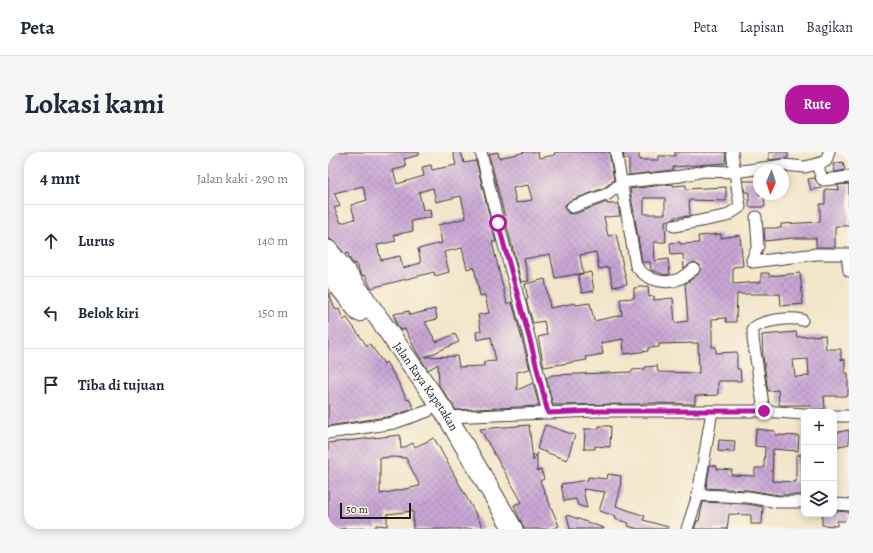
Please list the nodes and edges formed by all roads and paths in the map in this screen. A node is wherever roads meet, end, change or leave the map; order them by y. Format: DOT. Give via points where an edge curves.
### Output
graph roads {
  1 [pos="481,152"];
  2 [pos="616,152"];
  3 [pos="732,152"];
  4 [pos="829,152"];
  5 [pos="818,164"];
  6 [pos="735,172"];
  7 [pos="849,177"];
  8 [pos="622,183"];
  9 [pos="572,207"];
  10 [pos="756,217"];
  11 [pos="674,226"];
  12 [pos="328,250"];
  13 [pos="848,254"];
  14 [pos="694,269"];
  15 [pos="849,272"];
  16 [pos="334,275"];
  17 [pos="802,320"];
  18 [pos="428,411"];
  19 [pos="712,411"];
  20 [pos="764,411"];
  21 [pos="548,413"];
  22 [pos="801,414"];
  23 [pos="837,416"];
  24 [pos="849,416"];
  25 [pos="448,418"];
  26 [pos="328,433"];
  27 [pos="698,495"];
  28 [pos="801,502"];
  29 [pos="837,504"];
  30 [pos="849,505"];
  31 [pos="502,529"];
  32 [pos="513,529"];
  33 [pos="687,529"];
  1 -- 21 [label="street"];
  2 -- 8 [label="street"];
  3 -- 6 [label="street"];
  4 -- 5 [label="street" via="826,161"];
  5 -- 6 [label="street" via="805,167 783,164"];
  5 -- 7 [label="street" via="822,180"];
  6 -- 8 [label="street" via="704,171"];
  6 -- 11 [label="street" via="740,207 726,216"];
  8 -- 9 [label="street" via="608,194"];
  8 -- 14 [label="street" via="636,266 640,272 651,279 665,282 684,276"];
  10 -- 13 [label="street" via="758,246 752,260 754,262 816,254"];
  12 -- 16 [label="highway, Jalan Raya Kapetakan"];
  13 -- 15 [label="street"];
  16 -- 18 [label="highway, Jalan Raya Kapetakan"];
  16 -- 25 [label="highway, Jalan Raya Kapetakan"];
  17 -- 20 [label="street" via="788,318 758,325 753,329"];
  18 -- 26 [label="street" via="394,423"];
  18 -- 31 [label="highway, Jalan Raya Kapetakan"];
  19 -- 20 [label="street"];
  19 -- 21 [label="street"];
  19 -- 27 [label="street"];
  20 -- 22 [label="street"];
  21 -- 25 [label="street"];
  23 -- 24 [label="street"];
  25 -- 32 [label="highway, Jalan Raya Kapetakan"];
  27 -- 28 [label="street"];
  27 -- 33 [label="street"];
  29 -- 30 [label="street"];
}
